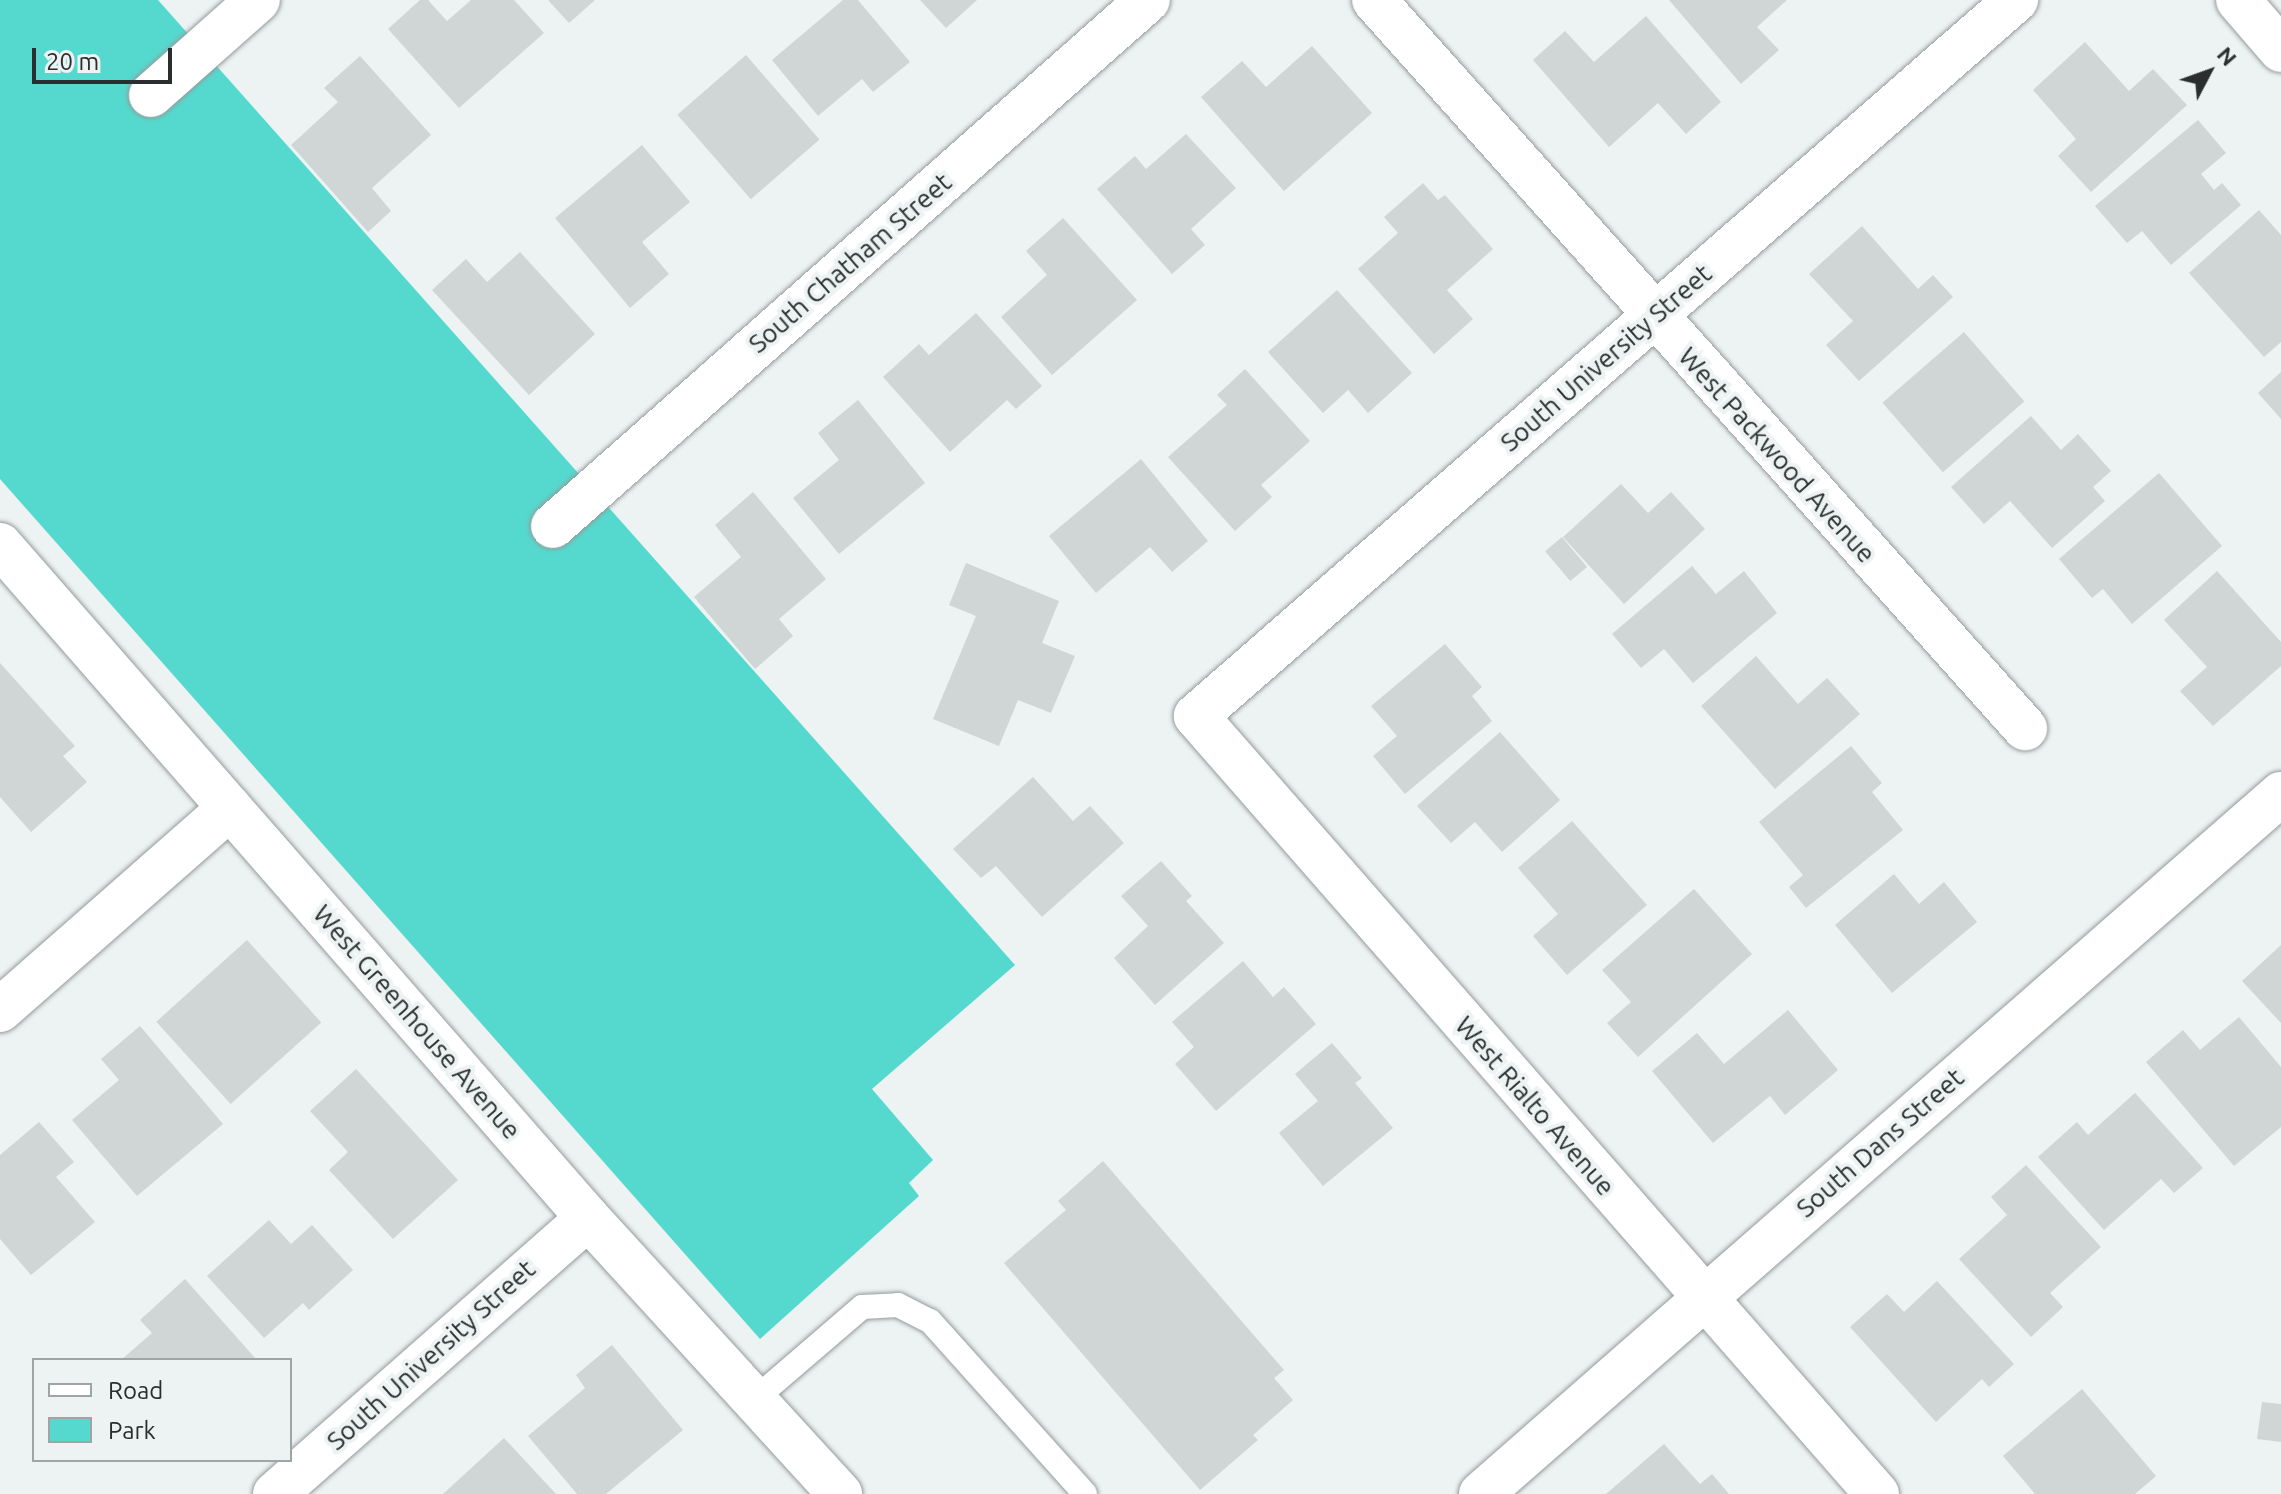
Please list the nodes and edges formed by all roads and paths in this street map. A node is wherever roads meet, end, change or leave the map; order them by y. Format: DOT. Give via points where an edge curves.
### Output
graph roads {
  1 [pos="258,0"];
  2 [pos="1148,0"];
  3 [pos="1374,0"];
  4 [pos="2016,0"];
  5 [pos="2238,0"];
  6 [pos="2281,50"];
  7 [pos="151,95"];
  8 [pos="1652,317"];
  9 [pos="553,526"];
  10 [pos="0,545"];
  11 [pos="1196,716"];
  12 [pos="2025,728"];
  13 [pos="2281,794"];
  14 [pos="230,808"];
  15 [pos="0,1010"];
  16 [pos="588,1218"];
  17 [pos="1702,1298"];
  18 [pos="755,1399"];
  19 [pos="275,1494"];
  20 [pos="840,1494"];
  21 [pos="1085,1494"];
  22 [pos="1481,1494"];
  23 [pos="1877,1494"];
  1 -- 7 [label="street"];
  2 -- 9 [label="street, South Chatham Street"];
  3 -- 8 [label="street, West Packwood Avenue"];
  4 -- 8 [label="street, South University Street"];
  5 -- 6 [label="street"];
  8 -- 11 [label="street, South University Street"];
  8 -- 12 [label="street, West Packwood Avenue"];
  10 -- 14 [label="street, West Greenhouse Avenue"];
  11 -- 17 [label="street, West Rialto Avenue"];
  13 -- 17 [label="street, South Dans Street"];
  14 -- 15 [label="street"];
  14 -- 16 [label="street, West Greenhouse Avenue"];
  16 -- 18 [label="street, West Greenhouse Avenue"];
  16 -- 19 [label="street, South University Street"];
  17 -- 22 [label="street, South Dans Street"];
  17 -- 23 [label="street, West Rialto Avenue"];
  18 -- 20 [label="street, West Greenhouse Avenue"];
  18 -- 21 [label="lane" via="862,1307 898,1305 930,1321"];
}
